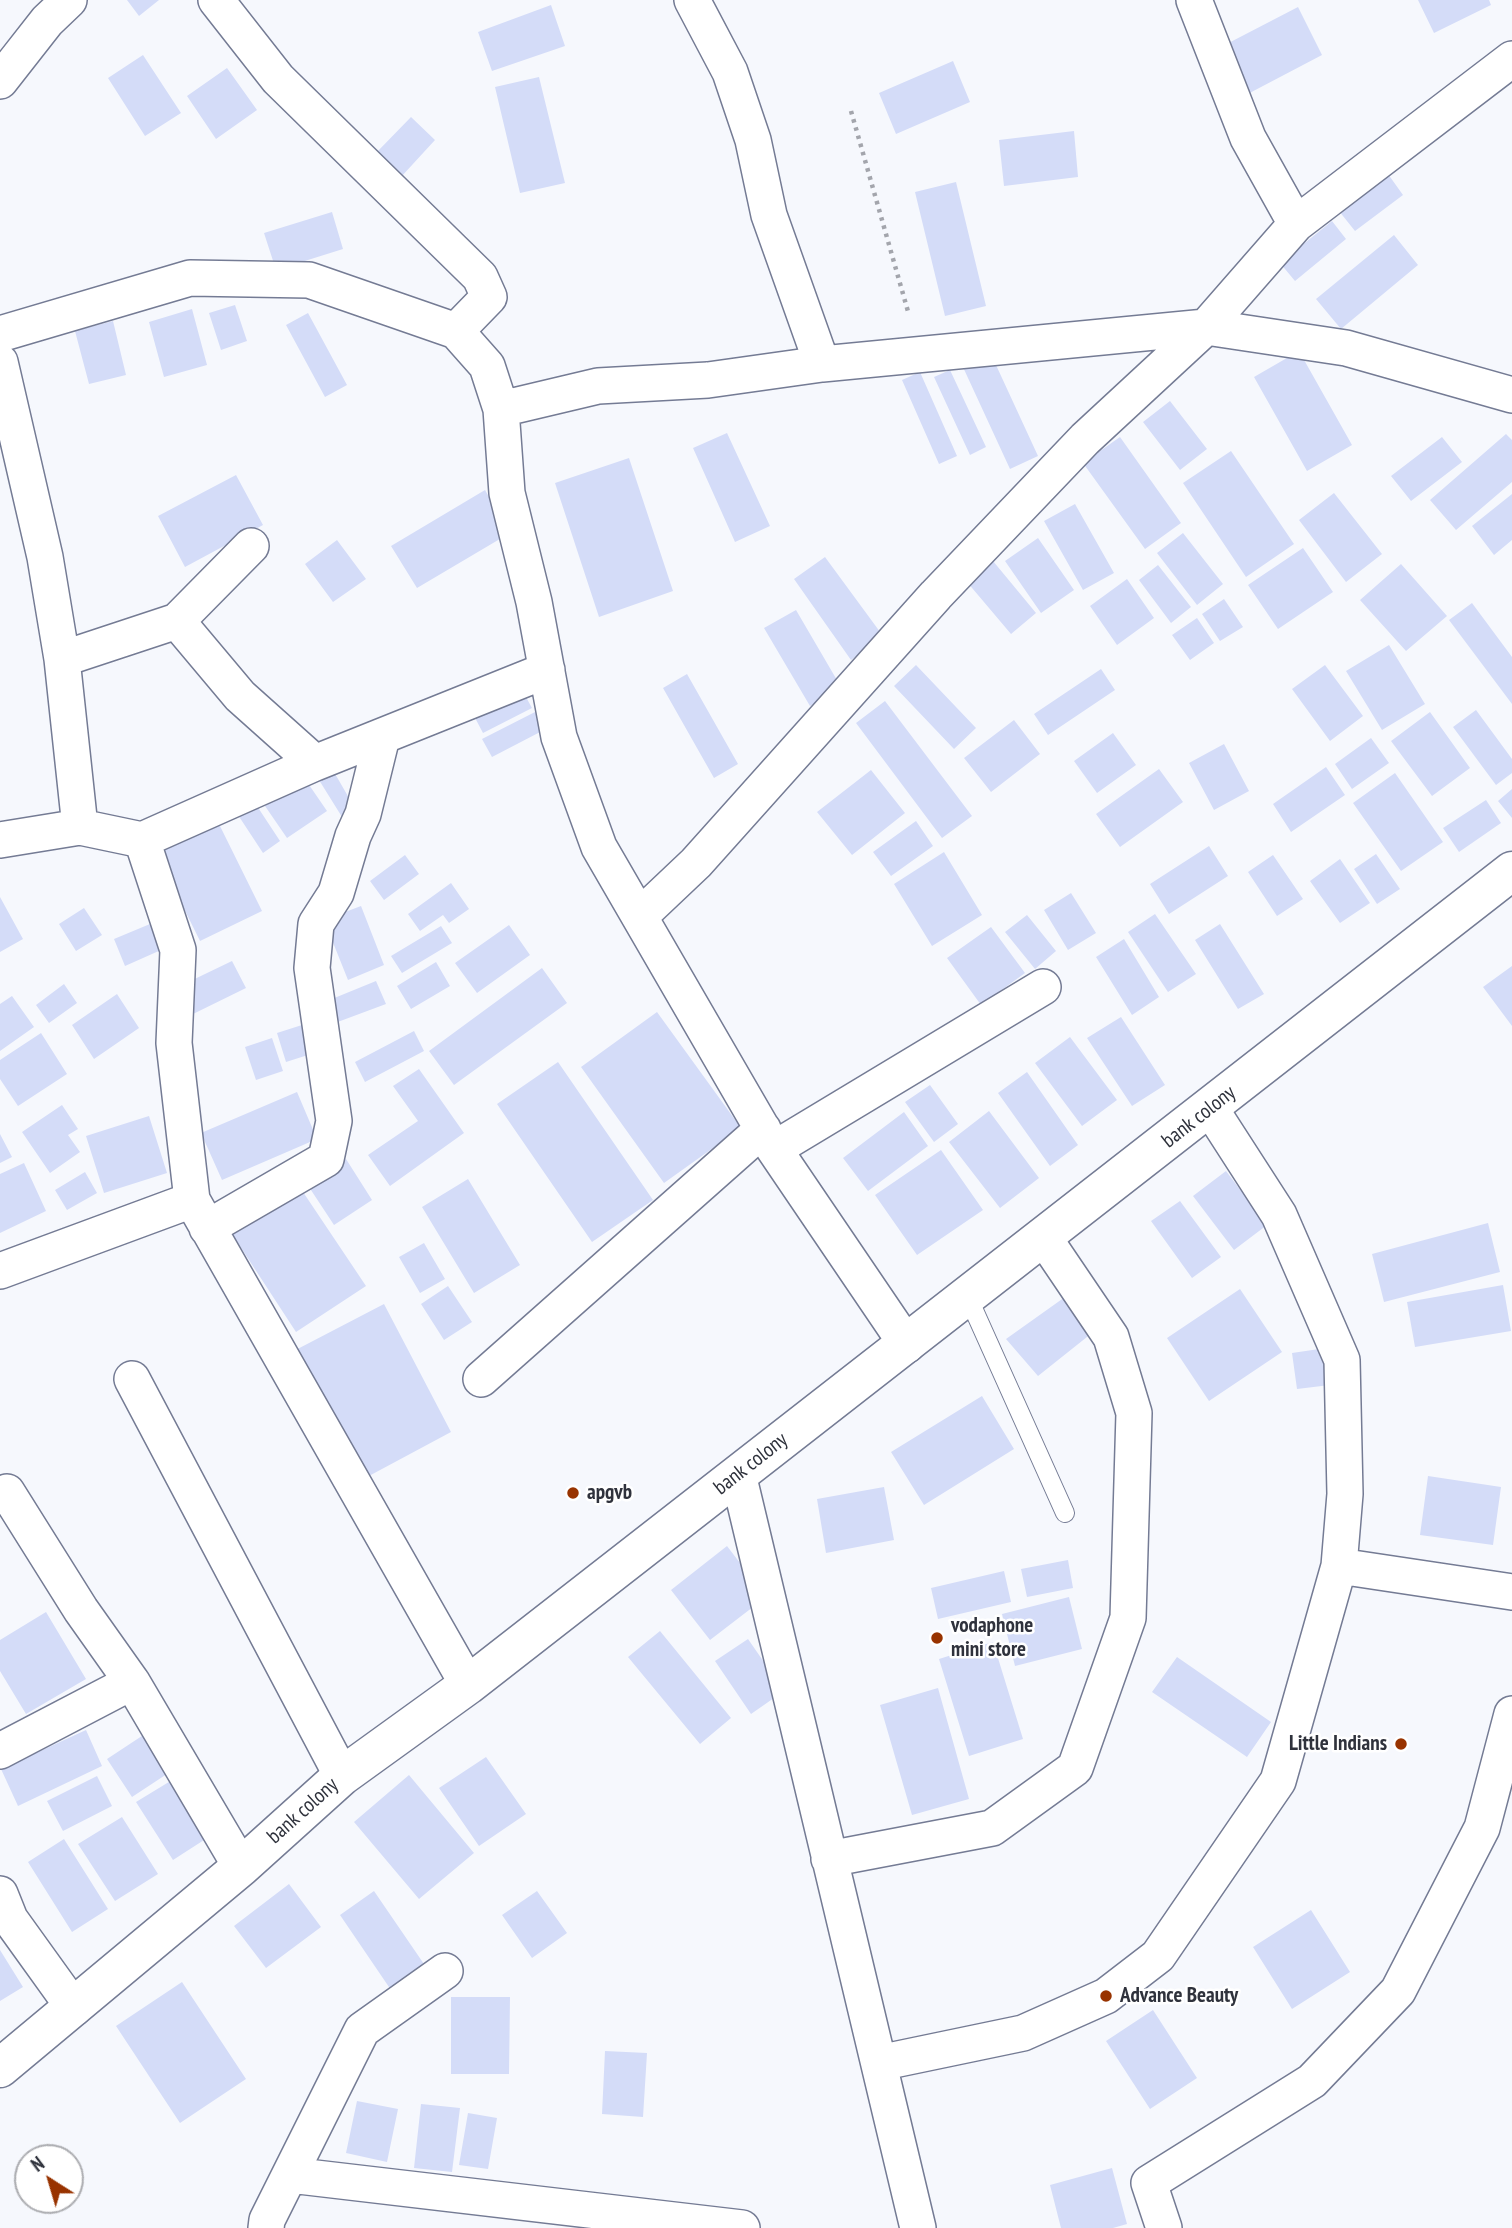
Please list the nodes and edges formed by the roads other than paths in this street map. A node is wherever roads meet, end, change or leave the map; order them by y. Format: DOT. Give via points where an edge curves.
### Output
graph roads {
  1 [pos="216,0"];
  2 [pos="692,0"];
  3 [pos="1194,0"];
  4 [pos="50,7"];
  5 [pos="1512,58"];
  6 [pos="0,81"];
  7 [pos="1296,224"];
  8 [pos="1206,327"];
  9 [pos="456,331"];
  10 [pos="0,334"];
  11 [pos="0,362"];
  12 [pos="822,364"];
  13 [pos="1512,395"];
  14 [pos="501,409"];
  15 [pos="251,546"];
  16 [pos="177,621"];
  17 [pos="62,659"];
  18 [pos="547,670"];
  19 [pos="383,737"];
  20 [pos="315,764"];
  21 [pos="80,827"];
  22 [pos="0,840"];
  23 [pos="142,840"];
  24 [pos="1512,871"];
  25 [pos="640,916"];
  26 [pos="1043,987"];
  27 [pos="1210,1108"];
  28 [pos="768,1139"];
  29 [pos="199,1214"];
  30 [pos="1044,1238"];
  31 [pos="0,1271"];
  32 [pos="968,1297"];
  33 [pos="906,1345"];
  34 [pos="132,1379"];
  35 [pos="481,1379"];
  36 [pos="738,1474"];
  37 [pos="7,1492"];
  38 [pos="1065,1513"];
  39 [pos="1339,1566"];
  40 [pos="1512,1592"];
  41 [pos="132,1682"];
  42 [pos="468,1685"];
  43 [pos="1512,1714"];
  44 [pos="0,1751"];
  45 [pos="342,1776"];
  46 [pos="829,1859"];
  47 [pos="241,1867"];
  48 [pos="0,1894"];
  49 [pos="445,1971"];
  50 [pos="74,2008"];
  51 [pos="879,2063"];
  52 [pos="0,2068"];
  53 [pos="290,2175"];
  54 [pos="266,2228"];
  55 [pos="741,2228"];
  56 [pos="918,2228"];
  57 [pos="1164,2228"];
  1 -- 9 [label="street" via="278,79 480,277 489,297"];
  2 -- 12 [label="street" via="730,72 753,139 769,215"];
  3 -- 7 [label="street" via="1248,138"];
  4 -- 6 [label="street"];
  5 -- 7 [label="street"];
  7 -- 8 [label="street"];
  8 -- 12 [label="street"];
  8 -- 13 [label="street" via="1346,348"];
  8 -- 25 [label="street" via="1066,458 936,595 696,863"];
  9 -- 10 [label="street" via="309,280 190,278"];
  9 -- 14 [label="street" via="486,366"];
  11 -- 17 [label="street" via="25,460"];
  12 -- 14 [label="street" via="708,380 598,386"];
  14 -- 18 [label="street" via="506,494"];
  15 -- 16 [label="street"];
  16 -- 17 [label="street"];
  16 -- 20 [label="street" via="240,696"];
  17 -- 21 [label="street"];
  18 -- 19 [label="street"];
  18 -- 25 [label="street" via="559,737 599,847"];
  19 -- 20 [label="street"];
  19 -- 29 [label="street" via="336,893 316,924 312,968 334,1121 326,1159"];
  20 -- 23 [label="street"];
  21 -- 22 [label="street"];
  21 -- 23 [label="street"];
  23 -- 29 [label="street" via="178,950 174,1042"];
  24 -- 27 [label="main road, bank colony"];
  25 -- 28 [label="street"];
  26 -- 28 [label="street"];
  27 -- 30 [label="main road, bank colony"];
  27 -- 39 [label="street" via="1279,1215 1342,1360 1345,1494"];
  28 -- 33 [label="street"];
  28 -- 35 [label="street"];
  29 -- 31 [label="street"];
  29 -- 42 [label="street"];
  30 -- 32 [label="main road, bank colony"];
  30 -- 46 [label="street" via="1111,1338 1135,1413 1128,1618 1075,1768 992,1828"];
  32 -- 33 [label="main road, bank colony"];
  32 -- 38 [label="lane"];
  33 -- 36 [label="main road, bank colony"];
  34 -- 45 [label="street"];
  36 -- 42 [label="main road, bank colony"];
  36 -- 46 [label="street"];
  37 -- 41 [label="street"];
  39 -- 40 [label="street"];
  39 -- 51 [label="street" via="1278,1781 1158,1956 1106,1996 1023,2033"];
  41 -- 44 [label="street"];
  41 -- 47 [label="street"];
  42 -- 45 [label="main road, bank colony"];
  43 -- 57 [label="street" via="1482,1828 1398,1991 1312,2081 1149,2183"];
  45 -- 47 [label="main road, bank colony"];
  46 -- 51 [label="street"];
  47 -- 50 [label="main road, bank colony"];
  48 -- 50 [label="street" via="10,1919"];
  49 -- 53 [label="street" via="362,2030"];
  50 -- 52 [label="main road, bank colony"];
  51 -- 56 [label="street"];
  53 -- 54 [label="street"];
  53 -- 55 [label="street"];
}
